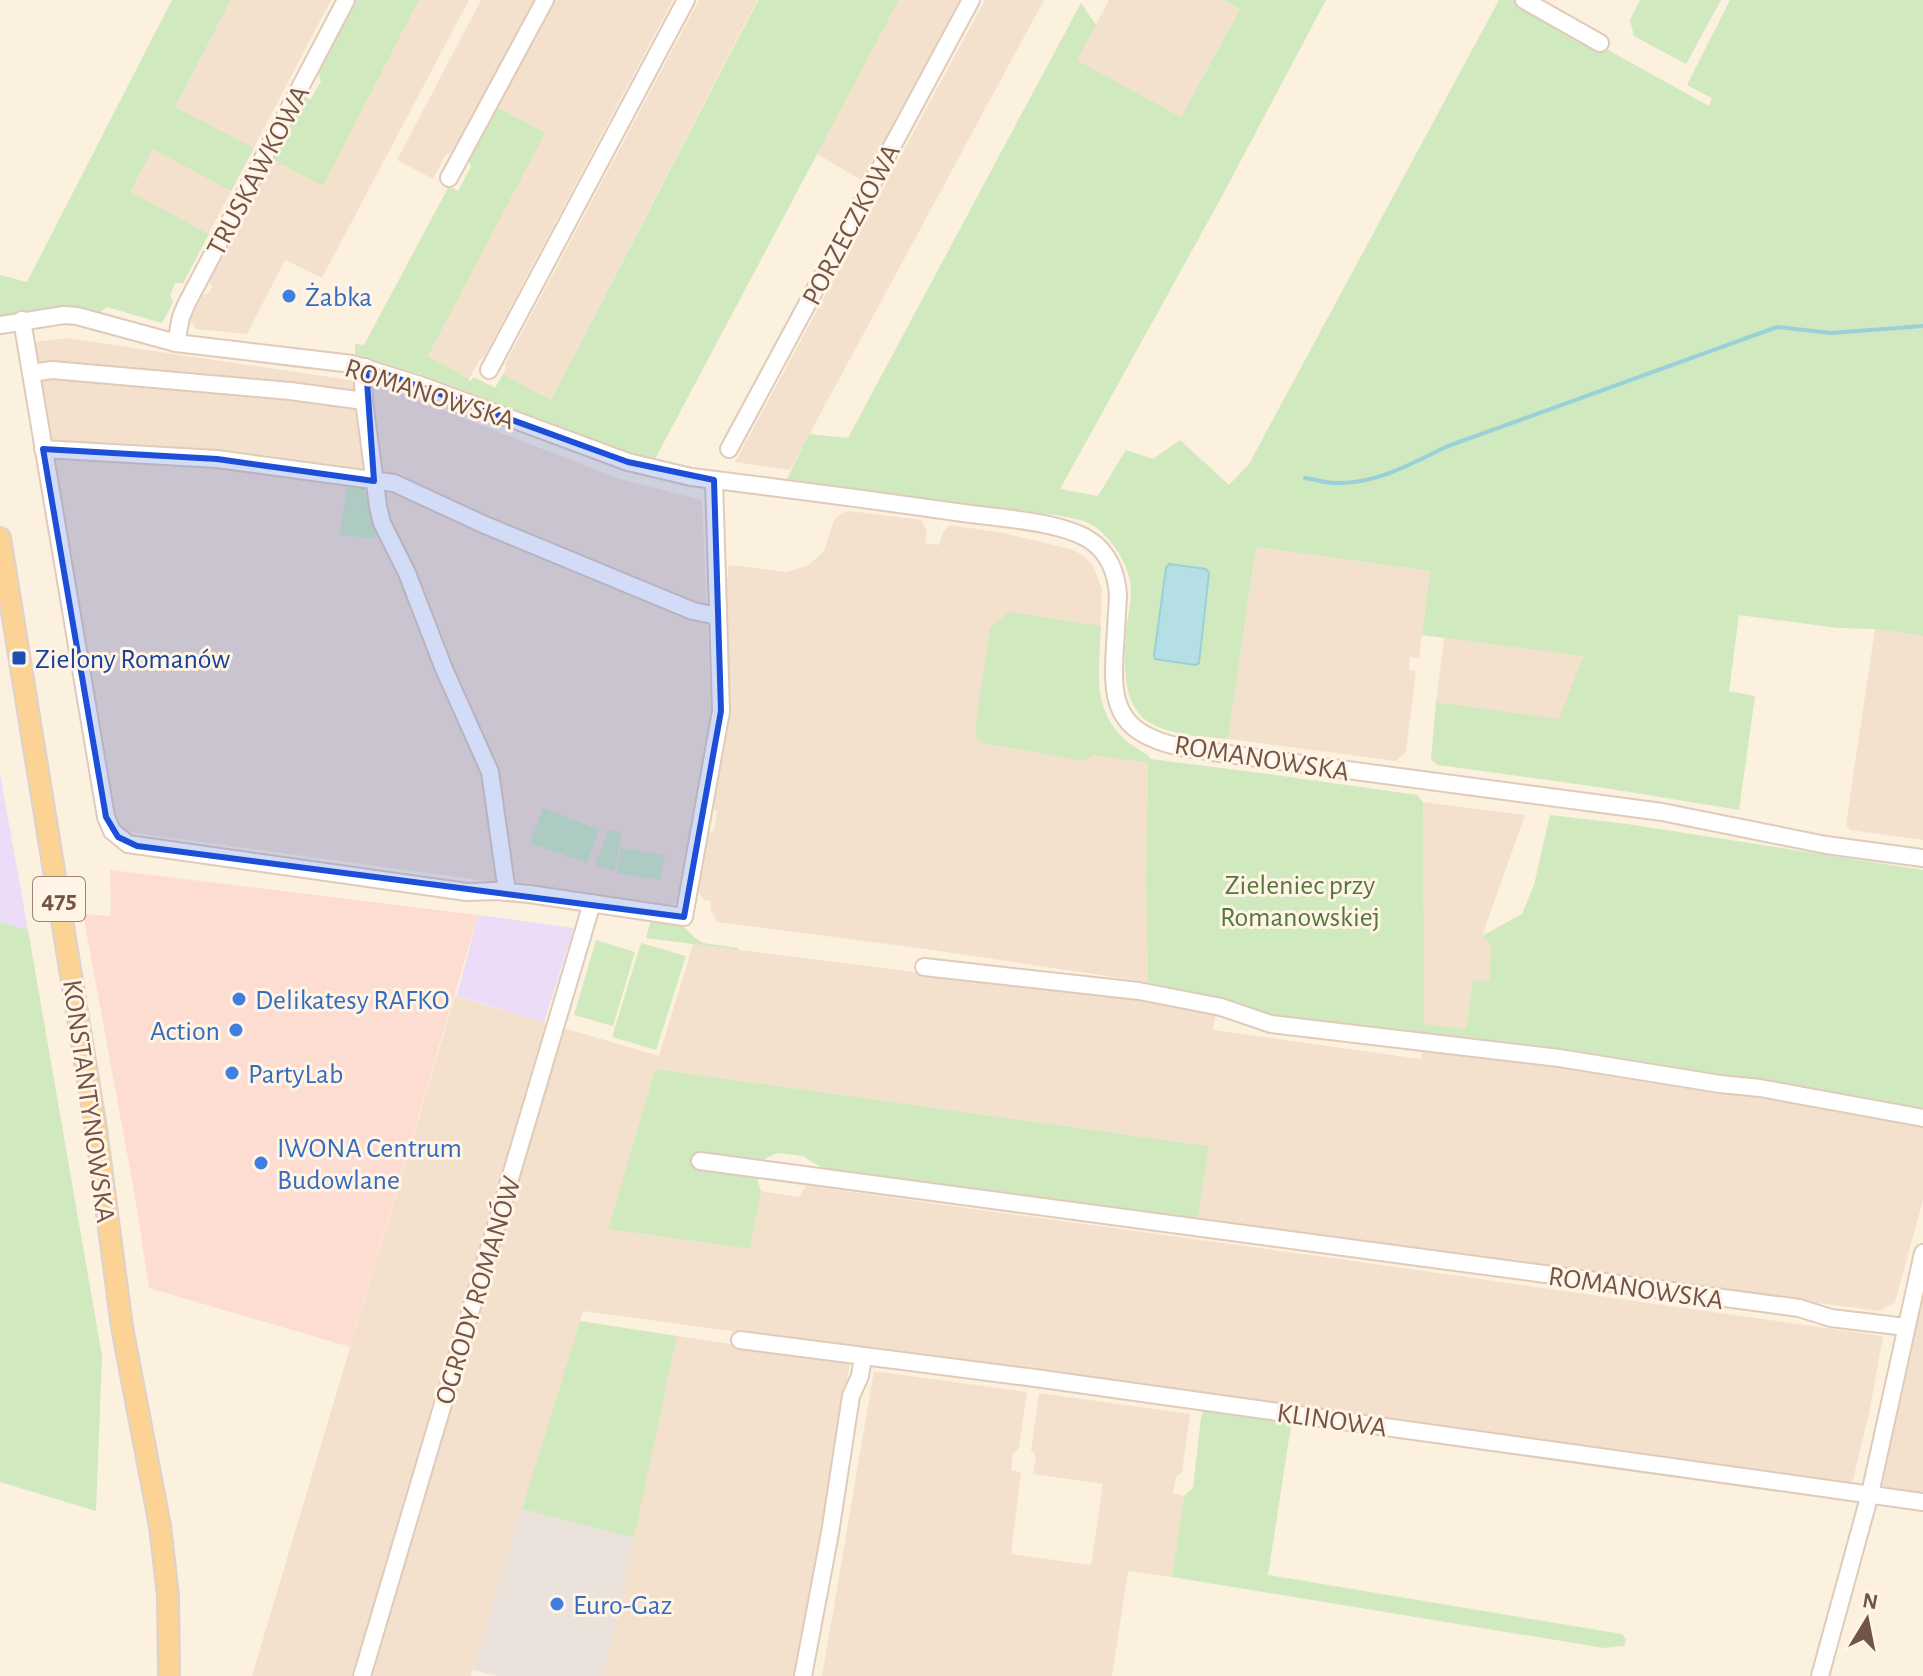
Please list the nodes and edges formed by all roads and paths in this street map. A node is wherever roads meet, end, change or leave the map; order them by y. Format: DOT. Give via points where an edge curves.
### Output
graph roads {
  1 [pos="346,0"];
  2 [pos="545,0"];
  3 [pos="686,0"];
  4 [pos="971,0"];
  5 [pos="1524,0"];
  6 [pos="1600,43"];
  7 [pos="449,178"];
  8 [pos="22,320"];
  9 [pos="0,325"];
  10 [pos="176,343"];
  11 [pos="366,367"];
  12 [pos="489,370"];
  13 [pos="31,373"];
  14 [pos="364,401"];
  15 [pos="43,449"];
  16 [pos="729,449"];
  17 [pos="714,480"];
  18 [pos="374,481"];
  19 [pos="0,538"];
  20 [pos="718,616"];
  21 [pos="1923,858"];
  22 [pos="507,892"];
  23 [pos="592,903"];
  24 [pos="924,967"];
  25 [pos="1923,1118"];
  26 [pos="700,1161"];
  27 [pos="1923,1253"];
  28 [pos="1906,1327"];
  29 [pos="740,1340"];
  30 [pos="863,1357"];
  31 [pos="1870,1494"];
  32 [pos="1923,1502"];
  33 [pos="167,1672"];
  34 [pos="362,1676"];
  35 [pos="803,1676"];
  36 [pos="1820,1676"];
  1 -- 10 [label="street, TRUSKAWKOWA" via="187,303"];
  2 -- 7 [label="street"];
  3 -- 12 [label="street"];
  4 -- 16 [label="street, PORZECZKOWA"];
  5 -- 6 [label="street"];
  8 -- 9 [label="street, ROMANOWSKA"];
  8 -- 10 [label="street, ROMANOWSKA" via="77,316"];
  8 -- 13 [label="street"];
  10 -- 11 [label="street, ROMANOWSKA"];
  11 -- 14 [label="street"];
  11 -- 17 [label="street, ROMANOWSKA" via="628,462"];
  13 -- 14 [label="street" via="52,370"];
  13 -- 15 [label="street"];
  14 -- 18 [label="street"];
  15 -- 18 [label="street" via="217,459"];
  15 -- 22 [label="street" via="106,817 118,837 137,846 467,892"];
  17 -- 20 [label="street"];
  17 -- 21 [label="street, ROMANOWSKA" via="1026,522 1086,538 1106,556 1117,582 1117,701 1132,725 1155,740 1662,812"];
  18 -- 20 [label="street" via="394,483 693,611"];
  18 -- 22 [label="street" via="382,523 490,772"];
  19 -- 33 [label="main road, KONSTANTYNOWSKA / 475" via="96,1129 122,1327 160,1526 168,1596"];
  20 -- 23 [label="street" via="721,711 684,917"];
  22 -- 23 [label="street"];
  23 -- 34 [label="street, OGRODY ROMANÓW"];
  24 -- 25 [label="street" via="1139,991 1221,1007 1271,1024 1559,1058"];
  26 -- 28 [label="street, ROMANOWSKA" via="1799,1308 1831,1318"];
  27 -- 28 [label="street"];
  28 -- 31 [label="street"];
  29 -- 30 [label="street, KLINOWA"];
  30 -- 31 [label="street, KLINOWA"];
  30 -- 35 [label="street" via="851,1396"];
  31 -- 32 [label="street, KLINOWA"];
  31 -- 36 [label="street"];
}
